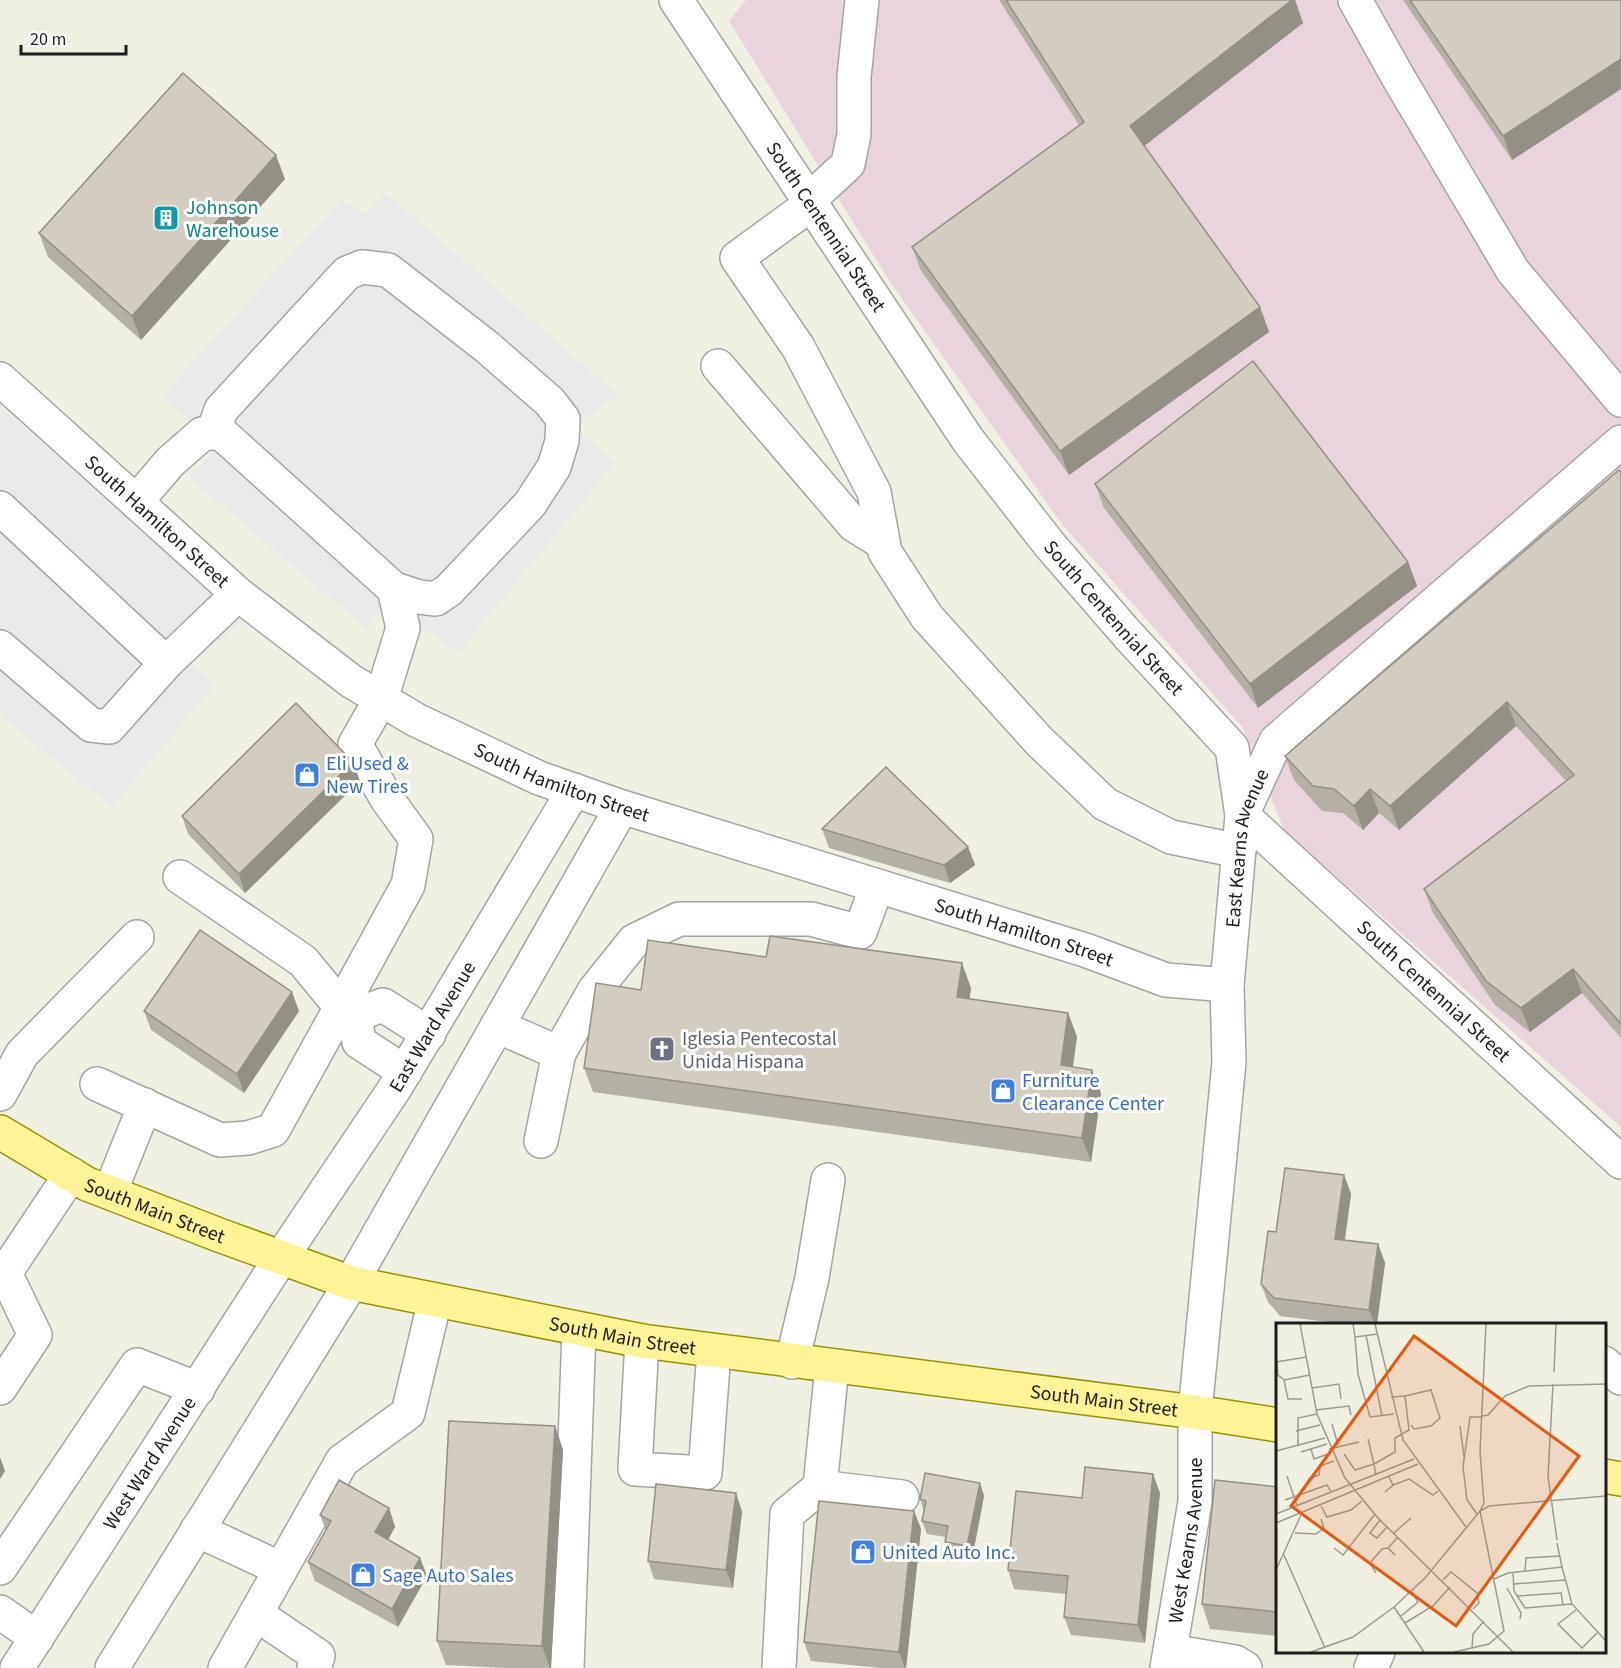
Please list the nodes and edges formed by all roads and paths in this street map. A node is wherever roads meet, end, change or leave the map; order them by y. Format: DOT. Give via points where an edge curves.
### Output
graph roads {
  1 [pos="676,0"];
  2 [pos="862,0"];
  3 [pos="1355,0"];
  4 [pos="810,202"];
  5 [pos="718,366"];
  6 [pos="0,379"];
  7 [pos="1621,400"];
  8 [pos="220,432"];
  9 [pos="1621,442"];
  10 [pos="136,502"];
  11 [pos="0,508"];
  12 [pos="883,543"];
  13 [pos="394,589"];
  14 [pos="238,594"];
  15 [pos="0,647"];
  16 [pos="166,663"];
  17 [pos="381,699"];
  18 [pos="574,790"];
  19 [pos="622,807"];
  20 [pos="1242,815"];
  21 [pos="1239,851"];
  22 [pos="180,877"];
  23 [pos="877,886"];
  24 [pos="137,937"];
  25 [pos="1227,985"];
  26 [pos="348,1011"];
  27 [pos="497,1026"];
  28 [pos="429,1034"];
  29 [pos="11,1046"];
  30 [pos="559,1053"];
  31 [pos="405,1072"];
  32 [pos="97,1084"];
  33 [pos="0,1094"];
  34 [pos="145,1105"];
  35 [pos="3,1140"];
  36 [pos="541,1141"];
  37 [pos="1621,1162"];
  38 [pos="71,1174"];
  39 [pos="828,1180"];
  40 [pos="110,1192"];
  41 [pos="281,1258"];
  42 [pos="351,1283"];
  43 [pos="435,1300"];
  44 [pos="579,1330"];
  45 [pos="642,1341"];
  46 [pos="714,1351"];
  47 [pos="792,1362"];
  48 [pos="1606,1363"];
  49 [pos="832,1366"];
  50 [pos="1621,1378"];
  51 [pos="0,1389"];
  52 [pos="198,1389"];
  53 [pos="1195,1412"];
  54 [pos="1276,1425"];
  55 [pos="1606,1476"];
  56 [pos="1621,1479"];
  57 [pos="820,1487"];
  58 [pos="902,1497"];
  59 [pos="197,1530"];
  60 [pos="0,1568"];
  61 [pos="281,1569"];
  62 [pos="0,1612"];
  63 [pos="256,1614"];
  64 [pos="37,1638"];
  65 [pos="1378,1653"];
  66 [pos="1168,1659"];
  67 [pos="17,1668"];
  68 [pos="112,1668"];
  69 [pos="225,1668"];
  70 [pos="314,1668"];
  71 [pos="567,1668"];
  72 [pos="779,1668"];
  73 [pos="1245,1668"];
  74 [pos="1371,1668"];
  1 -- 4 [label="street, South Centennial Street"];
  2 -- 4 [label="street" via="854,77 854,134 848,164"];
  3 -- 7 [label="street" via="1513,271"];
  4 -- 12 [label="street" via="737,258 798,347 874,492"];
  4 -- 20 [label="street, South Centennial Street" via="968,440 1049,544 1232,747"];
  5 -- 12 [label="street" via="854,525"];
  6 -- 10 [label="street, South Hamilton Street"];
  8 -- 10 [label="street" via="202,434 170,462"];
  8 -- 13 [label="street"];
  8 -- 13 [label="street" via="217,421 221,410 347,273 362,267 387,270 487,346 550,402 563,419 562,441 554,467 530,504 436,599"];
  9 -- 20 [label="street, East Kearns Avenue" via="1276,741"];
  10 -- 14 [label="street, South Hamilton Street"];
  11 -- 16 [label="street"];
  12 -- 21 [label="street" via="927,617 1039,741 1105,804 1171,837"];
  13 -- 17 [label="street" via="402,628"];
  14 -- 16 [label="street"];
  14 -- 17 [label="street, South Hamilton Street" via="351,681"];
  15 -- 16 [label="street" via="92,725 109,727"];
  17 -- 18 [label="street, South Hamilton Street" via="457,740"];
  17 -- 26 [label="street" via="355,744 416,839 408,885"];
  18 -- 19 [label="street, South Hamilton Street"];
  18 -- 28 [label="street, East Ward Avenue"];
  19 -- 23 [label="street, South Hamilton Street"];
  19 -- 27 [label="street"];
  20 -- 21 [label="street, East Kearns Avenue"];
  20 -- 37 [label="street, South Centennial Street"];
  21 -- 25 [label="street, East Kearns Avenue"];
  22 -- 26 [label="street" via="303,962"];
  23 -- 25 [label="street, South Hamilton Street" via="1085,950 1166,980"];
  23 -- 30 [label="street" via="860,932 811,919 679,919 634,941 594,991"];
  24 -- 29 [label="street"];
  25 -- 53 [label="street, East Kearns Avenue" via="1229,1062"];
  26 -- 28 [label="street" via="384,1005"];
  26 -- 31 [label="street" via="359,1042"];
  26 -- 34 [label="street" via="273,1130 248,1138 220,1140"];
  27 -- 30 [label="street"];
  27 -- 42 [label="street"];
  28 -- 31 [label="street, East Ward Avenue"];
  29 -- 33 [label="street"];
  30 -- 36 [label="street"];
  31 -- 41 [label="street, East Ward Avenue"];
  32 -- 34 [label="street"];
  34 -- 40 [label="street"];
  35 -- 38 [label="main road, South Main Street"];
  38 -- 40 [label="main road, South Main Street"];
  38 -- 51 [label="street" via="5,1273 35,1335"];
  39 -- 47 [label="street" via="812,1278"];
  40 -- 41 [label="main road, South Main Street"];
  41 -- 42 [label="main road, South Main Street"];
  41 -- 52 [label="street, West Ward Avenue"];
  42 -- 43 [label="main road, South Main Street"];
  42 -- 59 [label="street"];
  43 -- 44 [label="main road, South Main Street"];
  43 -- 61 [label="street" via="408,1413 342,1461"];
  44 -- 45 [label="main road, South Main Street"];
  44 -- 71 [label="street"];
  45 -- 46 [label="main road, South Main Street"];
  45 -- 46 [label="street" via="635,1469 705,1473"];
  46 -- 47 [label="main road, South Main Street"];
  47 -- 49 [label="main road, South Main Street"];
  48 -- 50 [label="street"];
  49 -- 53 [label="main road, South Main Street"];
  49 -- 57 [label="street"];
  52 -- 60 [label="street" via="137,1365"];
  52 -- 64 [label="street, West Ward Avenue"];
  53 -- 54 [label="main road, South Main Street"];
  53 -- 66 [label="street, West Kearns Avenue" via="1195,1502"];
  55 -- 56 [label="main road"];
  57 -- 58 [label="street"];
  57 -- 72 [label="street" via="788,1514"];
  59 -- 61 [label="street"];
  59 -- 68 [label="street"];
  61 -- 63 [label="street"];
  62 -- 64 [label="street"];
  63 -- 69 [label="street"];
  63 -- 70 [label="street" via="318,1656"];
  64 -- 67 [label="street, West Ward Avenue"];
  65 -- 74 [label="street"];
  66 -- 73 [label="street" via="1235,1662"];
}
